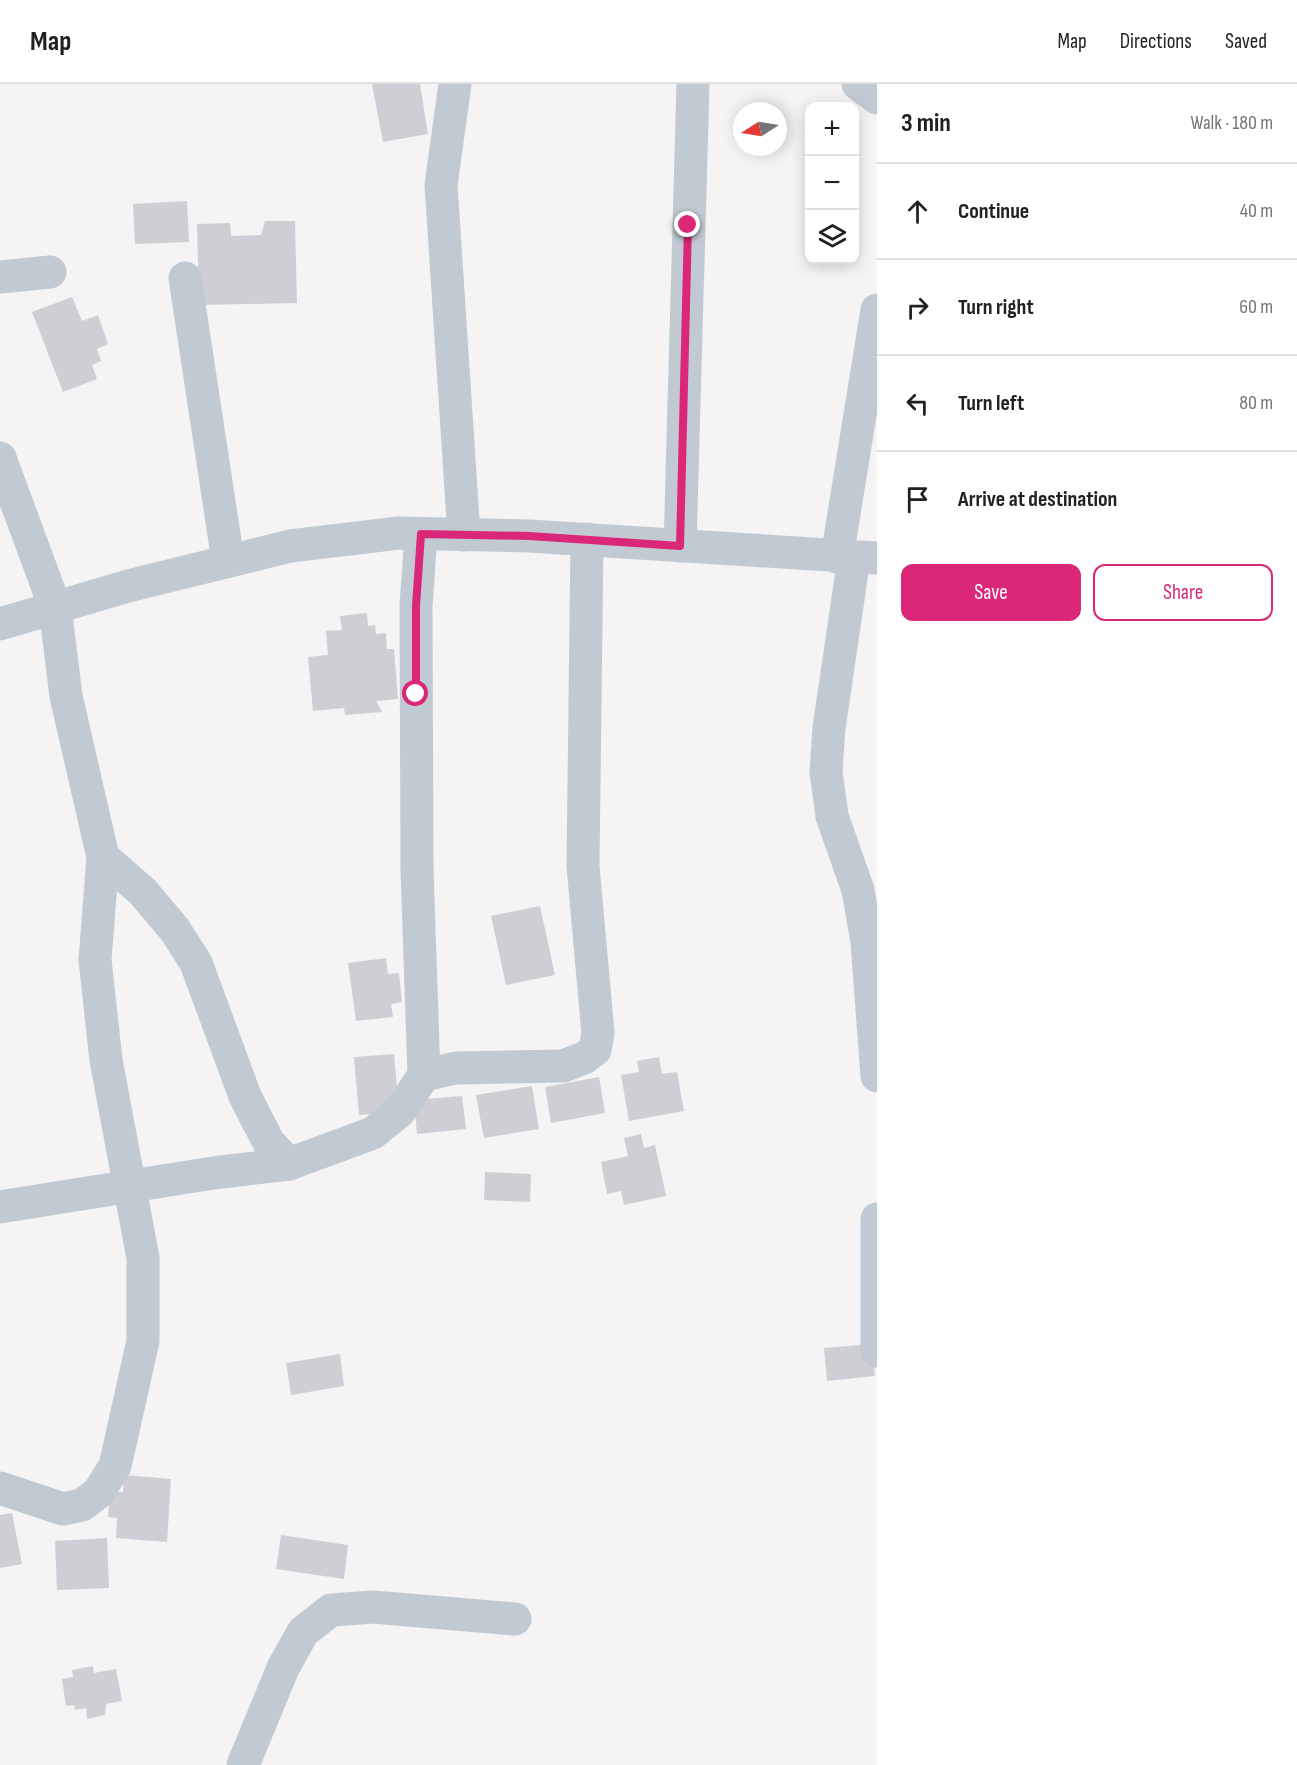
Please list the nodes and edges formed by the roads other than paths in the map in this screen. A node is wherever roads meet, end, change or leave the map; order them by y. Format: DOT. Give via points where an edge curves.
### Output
graph roads {
  1 [pos="454,84"];
  2 [pos="693,84"];
  3 [pos="858,84"];
  4 [pos="877,98"];
  5 [pos="50,272"];
  6 [pos="0,277"];
  7 [pos="185,278"];
  8 [pos="877,310"];
  9 [pos="0,458"];
  10 [pos="421,534"];
  11 [pos="464,535"];
  12 [pos="587,539"];
  13 [pos="680,546"];
  14 [pos="856,557"];
  15 [pos="228,561"];
  16 [pos="55,607"];
  17 [pos="0,624"];
  18 [pos="103,857"];
  19 [pos="424,1075"];
  20 [pos="877,1076"];
  21 [pos="289,1164"];
  22 [pos="130,1187"];
  23 [pos="0,1207"];
  24 [pos="877,1219"];
  25 [pos="877,1351"];
  26 [pos="0,1488"];
  27 [pos="516,1619"];
  28 [pos="243,1765"];
  1 -- 11 [label="street" via="441,185"];
  2 -- 13 [label="street"];
  3 -- 4 [label="street"];
  5 -- 6 [label="street"];
  7 -- 15 [label="street"];
  8 -- 14 [label="street"];
  9 -- 16 [label="street"];
  10 -- 11 [label="street"];
  10 -- 15 [label="street" via="399,533 290,546"];
  10 -- 19 [label="street" via="416,606 417,870"];
  11 -- 12 [label="street"];
  12 -- 13 [label="street"];
  12 -- 19 [label="street" via="584,866 598,1033 595,1050 563,1066 456,1068"];
  13 -- 14 [label="street"];
  14 -- 20 [label="street" via="829,728 826,772 831,816 858,890"];
  15 -- 16 [label="street"];
  16 -- 17 [label="street"];
  16 -- 18 [label="street" via="66,696"];
  18 -- 21 [label="street" via="143,892 196,963 245,1096 269,1143"];
  18 -- 22 [label="street" via="95,960 106,1060"];
  19 -- 21 [label="street" via="399,1112 373,1133"];
  21 -- 22 [label="street"];
  22 -- 23 [label="street"];
  22 -- 26 [label="street" via="143,1258 143,1341 115,1466 98,1494 63,1509"];
  24 -- 25 [label="street"];
  27 -- 28 [label="street" via="373,1607 331,1610 303,1632 283,1668"];
}
